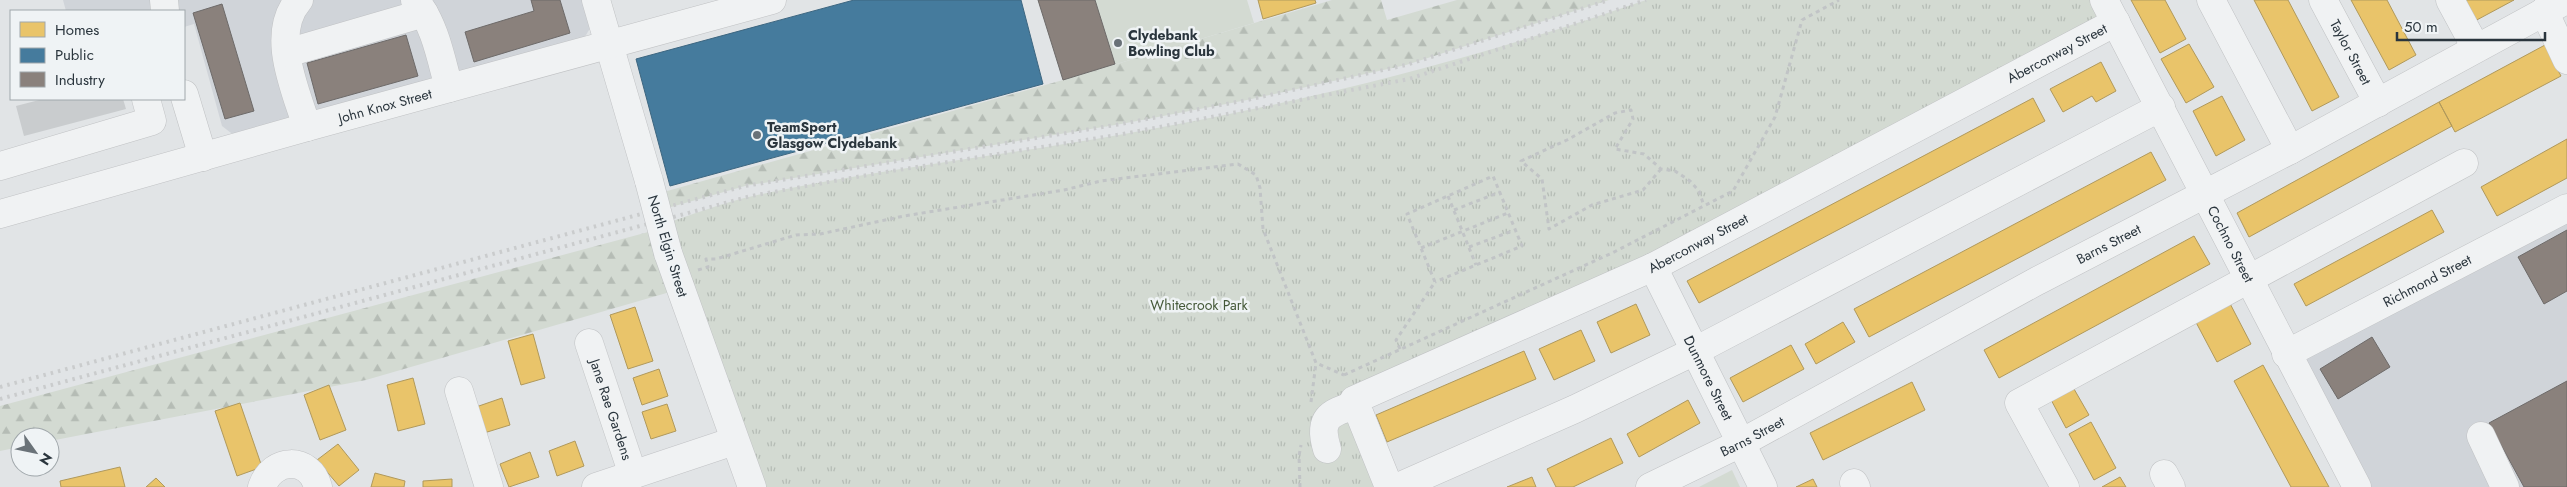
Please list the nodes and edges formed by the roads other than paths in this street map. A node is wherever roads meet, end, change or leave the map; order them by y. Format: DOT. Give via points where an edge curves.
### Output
graph roads {
  1 [pos="297,0"];
  2 [pos="596,0"];
  3 [pos="2211,0"];
  4 [pos="2323,0"];
  5 [pos="2450,0"];
  6 [pos="764,1"];
  7 [pos="420,6"];
  8 [pos="2555,6"];
  9 [pos="2110,11"];
  10 [pos="609,46"];
  11 [pos="2476,48"];
  12 [pos="287,53"];
  13 [pos="2567,60"];
  14 [pos="449,88"];
  15 [pos="185,97"];
  16 [pos="146,100"];
  17 [pos="2378,103"];
  18 [pos="2161,107"];
  19 [pos="307,127"];
  20 [pos="2290,150"];
  21 [pos="203,157"];
  22 [pos="2464,164"];
  23 [pos="0,166"];
  24 [pos="2206,194"];
  25 [pos="2567,208"];
  26 [pos="0,214"];
  27 [pos="1653,267"];
  28 [pos="2249,279"];
  29 [pos="589,343"];
  30 [pos="1695,351"];
  31 [pos="2286,354"];
  32 [pos="459,391"];
  33 [pos="1355,403"];
  34 [pos="2482,436"];
  35 [pos="734,441"];
  36 [pos="1741,443"];
  37 [pos="1327,449"];
  38 [pos="633,476"];
  39 [pos="262,487"];
  40 [pos="318,487"];
  41 [pos="489,487"];
  42 [pos="596,487"];
  43 [pos="752,487"];
  44 [pos="1389,487"];
  45 [pos="1398,487"];
  46 [pos="1650,487"];
  47 [pos="1763,487"];
  48 [pos="2065,487"];
  49 [pos="2357,487"];
  50 [pos="2505,487"];
  1 -- 12 [label="street" via="288,24"];
  2 -- 10 [label="street, North Elgin Street"];
  3 -- 20 [label="street"];
  4 -- 17 [label="street, Taylor Street"];
  5 -- 11 [label="street"];
  6 -- 10 [label="street, John Knox Street"];
  7 -- 12 [label="street"];
  7 -- 14 [label="street" via="435,38"];
  8 -- 11 [label="street, Barns Street"];
  8 -- 13 [label="street"];
  9 -- 18 [label="street, Cochno Street"];
  9 -- 27 [label="street, Aberconway Street"];
  10 -- 14 [label="street, John Knox Street"];
  10 -- 35 [label="street, North Elgin Street, bridge" via="672,264"];
  11 -- 17 [label="street, Barns Street"];
  12 -- 19 [label="street"];
  14 -- 19 [label="street, John Knox Street"];
  15 -- 21 [label="street"];
  16 -- 23 [label="street" via="152,121"];
  17 -- 20 [label="street, Barns Street"];
  18 -- 24 [label="street, Cochno Street"];
  18 -- 30 [label="street"];
  19 -- 21 [label="street, John Knox Street"];
  20 -- 24 [label="street, Barns Street"];
  21 -- 26 [label="street, John Knox Street"];
  22 -- 28 [label="street"];
  24 -- 28 [label="street, Cochno Street"];
  24 -- 36 [label="street, Barns Street" via="2037,281"];
  25 -- 31 [label="street, Richmond Street"];
  27 -- 30 [label="street, Dunmore Street"];
  27 -- 33 [label="street, Aberconway Street"];
  28 -- 31 [label="street, Cochno Street"];
  28 -- 48 [label="street" via="2019,403"];
  29 -- 38 [label="street, Jane Rae Gardens"];
  30 -- 36 [label="street, Dunmore Street"];
  30 -- 45 [label="street" via="1575,409"];
  31 -- 49 [label="street, Cochno Street"];
  32 -- 41 [label="street"];
  33 -- 37 [label="street, Aberconway Street" via="1335,411 1326,420 1322,432"];
  33 -- 44 [label="street"];
  34 -- 50 [label="street"];
  35 -- 38 [label="street, Jane Rae Gardens"];
  35 -- 43 [label="street, North Elgin Street"];
  36 -- 46 [label="street, Barns Street"];
  36 -- 47 [label="street, Dunmore Street"];
  38 -- 42 [label="street, Jane Rae Gardens"];
  39 -- 40 [label="street" via="273,469 284,464 296,464 312,473"];
}
